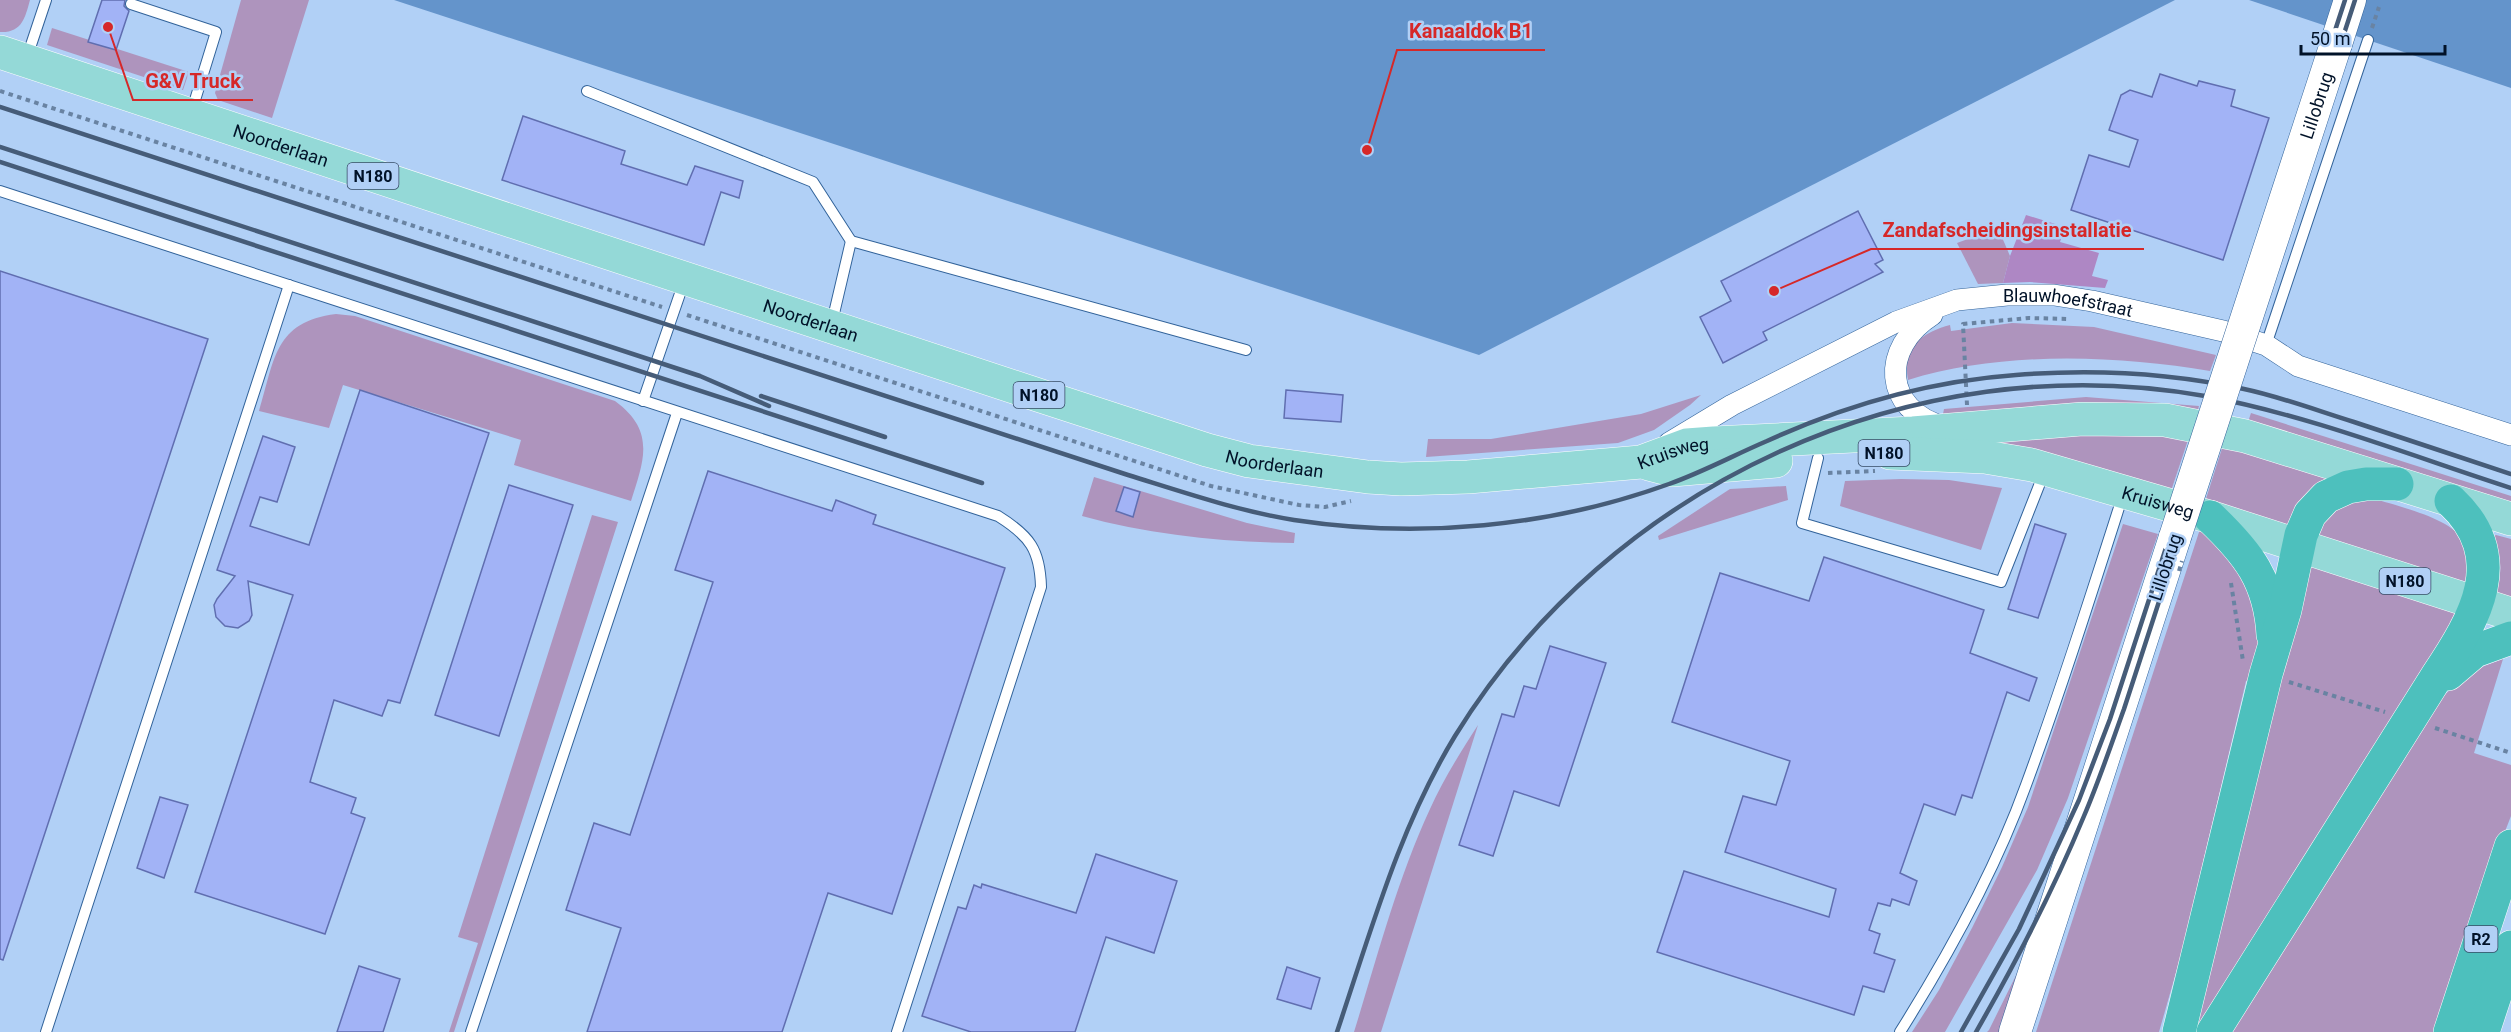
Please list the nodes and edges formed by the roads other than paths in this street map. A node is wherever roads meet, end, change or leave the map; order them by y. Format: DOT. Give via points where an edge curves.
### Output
graph roads {
  1 [pos="46,0"];
  2 [pos="131,4"];
  3 [pos="2365,4"];
  4 [pos="2368,40"];
  5 [pos="13,56"];
  6 [pos="587,91"];
  7 [pos="190,116"];
  8 [pos="0,191"];
  9 [pos="851,241"];
  10 [pos="685,278"];
  11 [pos="289,285"];
  12 [pos="1957,300"];
  13 [pos="831,325"];
  14 [pos="2266,345"];
  15 [pos="1246,350"];
  16 [pos="643,401"];
  17 [pos="677,413"];
  18 [pos="1959,429"];
  19 [pos="2511,435"];
  20 [pos="1641,462"];
  21 [pos="1815,466"];
  22 [pos="2046,469"];
  23 [pos="2397,484"];
  24 [pos="2124,492"];
  25 [pos="2451,501"];
  26 [pos="2210,517"];
  27 [pos="2511,519"];
  28 [pos="2299,547"];
  29 [pos="2480,604"];
  30 [pos="2511,614"];
  31 [pos="2511,639"];
  32 [pos="2270,660"];
  33 [pos="2429,691"];
  34 [pos="2511,846"];
  35 [pos="2511,947"];
  36 [pos="46,1032"];
  37 [pos="471,1032"];
  38 [pos="897,1032"];
  39 [pos="1900,1032"];
  40 [pos="2015,1032"];
  41 [pos="2179,1032"];
  42 [pos="2213,1032"];
  43 [pos="2450,1032"];
  44 [pos="2483,1032"];
  1 -- 5 [label="lane"];
  2 -- 7 [label="lane" via="216,32"];
  3 -- 40 [label="street, Lillobrug, bridge" via="2175,537"];
  4 -- 14 [label="lane"];
  5 -- 7 [label="main road, Noorderlaan / N180"];
  6 -- 9 [label="lane" via="813,182"];
  7 -- 10 [label="main road, Noorderlaan / N180"];
  8 -- 11 [label="lane"];
  9 -- 13 [label="lane"];
  9 -- 15 [label="lane"];
  10 -- 13 [label="main road, Noorderlaan / N180"];
  10 -- 16 [label="lane"];
  11 -- 16 [label="lane"];
  11 -- 36 [label="lane"];
  12 -- 14 [label="street, Blauwhoefstraat" via="2054,295 2223,331"];
  12 -- 18 [label="street" via="1913,330 1900,347 1894,366 1907,407 1920,418"];
  12 -- 20 [label="street, Blauwhoefstraat" via="1896,322 1799,370 1732,405"];
  13 -- 20 [label="main road, Noorderlaan / N180" via="1249,461 1333,474 1401,479"];
  14 -- 19 [label="street, Blauwhoefstraat" via="2298,366"];
  16 -- 17 [label="lane"];
  17 -- 37 [label="lane"];
  17 -- 38 [label="lane" via="998,516 1019,529 1034,547 1041,587"];
  18 -- 20 [label="main road, Kruisweg / N180" via="1687,445"];
  18 -- 23 [label="main road, Kruisweg / N180" via="2082,419 2165,420 2245,436"];
  20 -- 21 [label="main road, Kruisweg / N180" via="1672,470"];
  21 -- 22 [label="main road, Kruisweg / N180" via="1885,453 1985,457"];
  21 -- 22 [label="lane" via="1802,524 2001,582"];
  22 -- 24 [label="main road, Kruisweg / N180"];
  23 -- 25 [label="main road, Kruisweg / N180"];
  23 -- 28 [label="highway" via="2348,487 2326,497 2310,514"];
  24 -- 26 [label="main road, Kruisweg / N180"];
  24 -- 39 [label="lane" via="2026,786 1970,910 1934,979"];
  25 -- 27 [label="main road, Kruisweg / N180"];
  25 -- 29 [label="highway" via="2476,528 2488,560 2487,584"];
  26 -- 28 [label="main road, Kruisweg / N180"];
  26 -- 32 [label="highway" via="2251,560 2264,585 2272,620"];
  28 -- 29 [label="main road, Kruisweg / N180"];
  28 -- 32 [label="highway"];
  29 -- 30 [label="main road, Kruisweg / N180"];
  29 -- 33 [label="highway"];
  31 -- 33 [label="highway" via="2475,651"];
  32 -- 41 [label="highway"];
  33 -- 42 [label="highway"];
  34 -- 43 [label="highway, R2"];
  35 -- 44 [label="highway, R2"];
}
